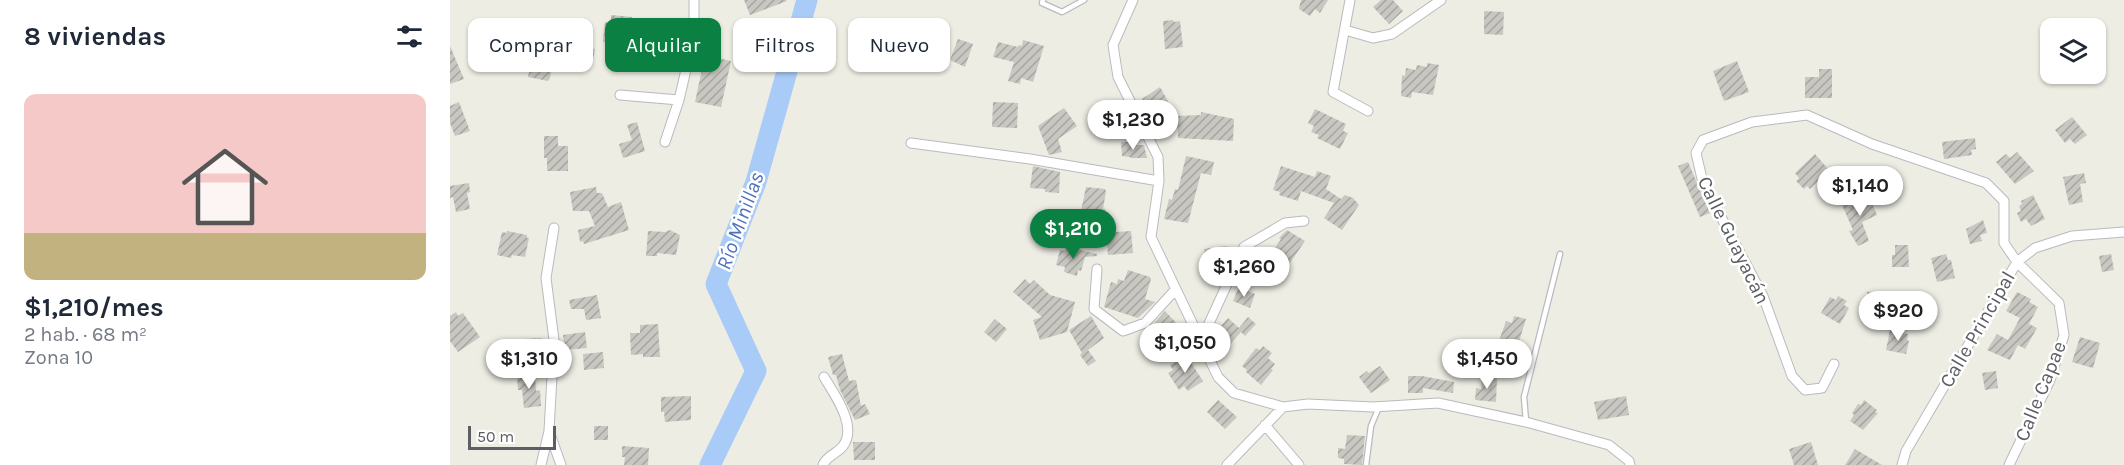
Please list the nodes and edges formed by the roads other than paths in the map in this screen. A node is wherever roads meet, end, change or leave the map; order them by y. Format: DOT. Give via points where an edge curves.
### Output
graph roads {
  1 [pos="694,0"];
  2 [pos="1042,0"];
  3 [pos="1084,0"];
  4 [pos="1133,0"];
  5 [pos="1350,0"];
  6 [pos="1441,0"];
  7 [pos="1345,30"];
  8 [pos="620,95"];
  9 [pos="680,100"];
  10 [pos="1368,111"];
  11 [pos="665,142"];
  12 [pos="911,143"];
  13 [pos="1159,181"];
  14 [pos="1304,221"];
  15 [pos="554,228"];
  16 [pos="2124,232"];
  17 [pos="1560,254"];
  18 [pos="2017,262"];
  19 [pos="1096,269"];
  20 [pos="1176,289"];
  21 [pos="1201,341"];
  22 [pos="1834,364"];
  23 [pos="824,377"];
  24 [pos="1283,407"];
  25 [pos="1380,407"];
  26 [pos="1526,422"];
  27 [pos="1265,425"];
  28 [pos="549,431"];
  29 [pos="541,465"];
  30 [pos="561,465"];
  31 [pos="823,465"];
  32 [pos="1227,465"];
  33 [pos="1299,465"];
  34 [pos="1366,465"];
  35 [pos="1630,465"];
  36 [pos="1902,465"];
  37 [pos="2009,465"];
  1 -- 9 [label="street" via="694,35"];
  2 -- 3 [label="lane" via="1062,12"];
  4 -- 13 [label="street" via="1113,45 1118,77 1158,157"];
  5 -- 7 [label="street"];
  6 -- 7 [label="street" via="1392,34 1372,38"];
  7 -- 10 [label="street" via="1333,92"];
  8 -- 9 [label="street"];
  9 -- 11 [label="street"];
  12 -- 13 [label="street"];
  13 -- 20 [label="street" via="1151,237"];
  14 -- 21 [label="street" via="1285,223 1244,247"];
  15 -- 28 [label="street" via="546,278 554,340"];
  16 -- 18 [label="street, Calle Principal" via="2072,236 2035,248"];
  17 -- 26 [label="lane" via="1524,397"];
  18 -- 22 [label="street, Calle Guayacán" via="2004,243 2004,201 1986,183 1872,144 1807,115 1752,122 1704,140 1696,153 1702,183 1763,296 1792,376 1805,390 1822,388"];
  18 -- 36 [label="street, Calle Principal" via="1906,451"];
  18 -- 37 [label="street, Calle Capae" via="2059,303 2064,335 2050,380"];
  19 -- 20 [label="street" via="1094,309 1123,331 1144,323"];
  20 -- 21 [label="street"];
  21 -- 24 [label="street" via="1218,377 1234,393"];
  23 -- 31 [label="street" via="848,430 843,446"];
  24 -- 25 [label="street"];
  24 -- 27 [label="street"];
  25 -- 26 [label="street" via="1438,403"];
  25 -- 34 [label="lane" via="1371,426"];
  26 -- 35 [label="street" via="1609,445"];
  27 -- 32 [label="street"];
  27 -- 33 [label="street"];
  28 -- 29 [label="street"];
  28 -- 30 [label="street"];
}
